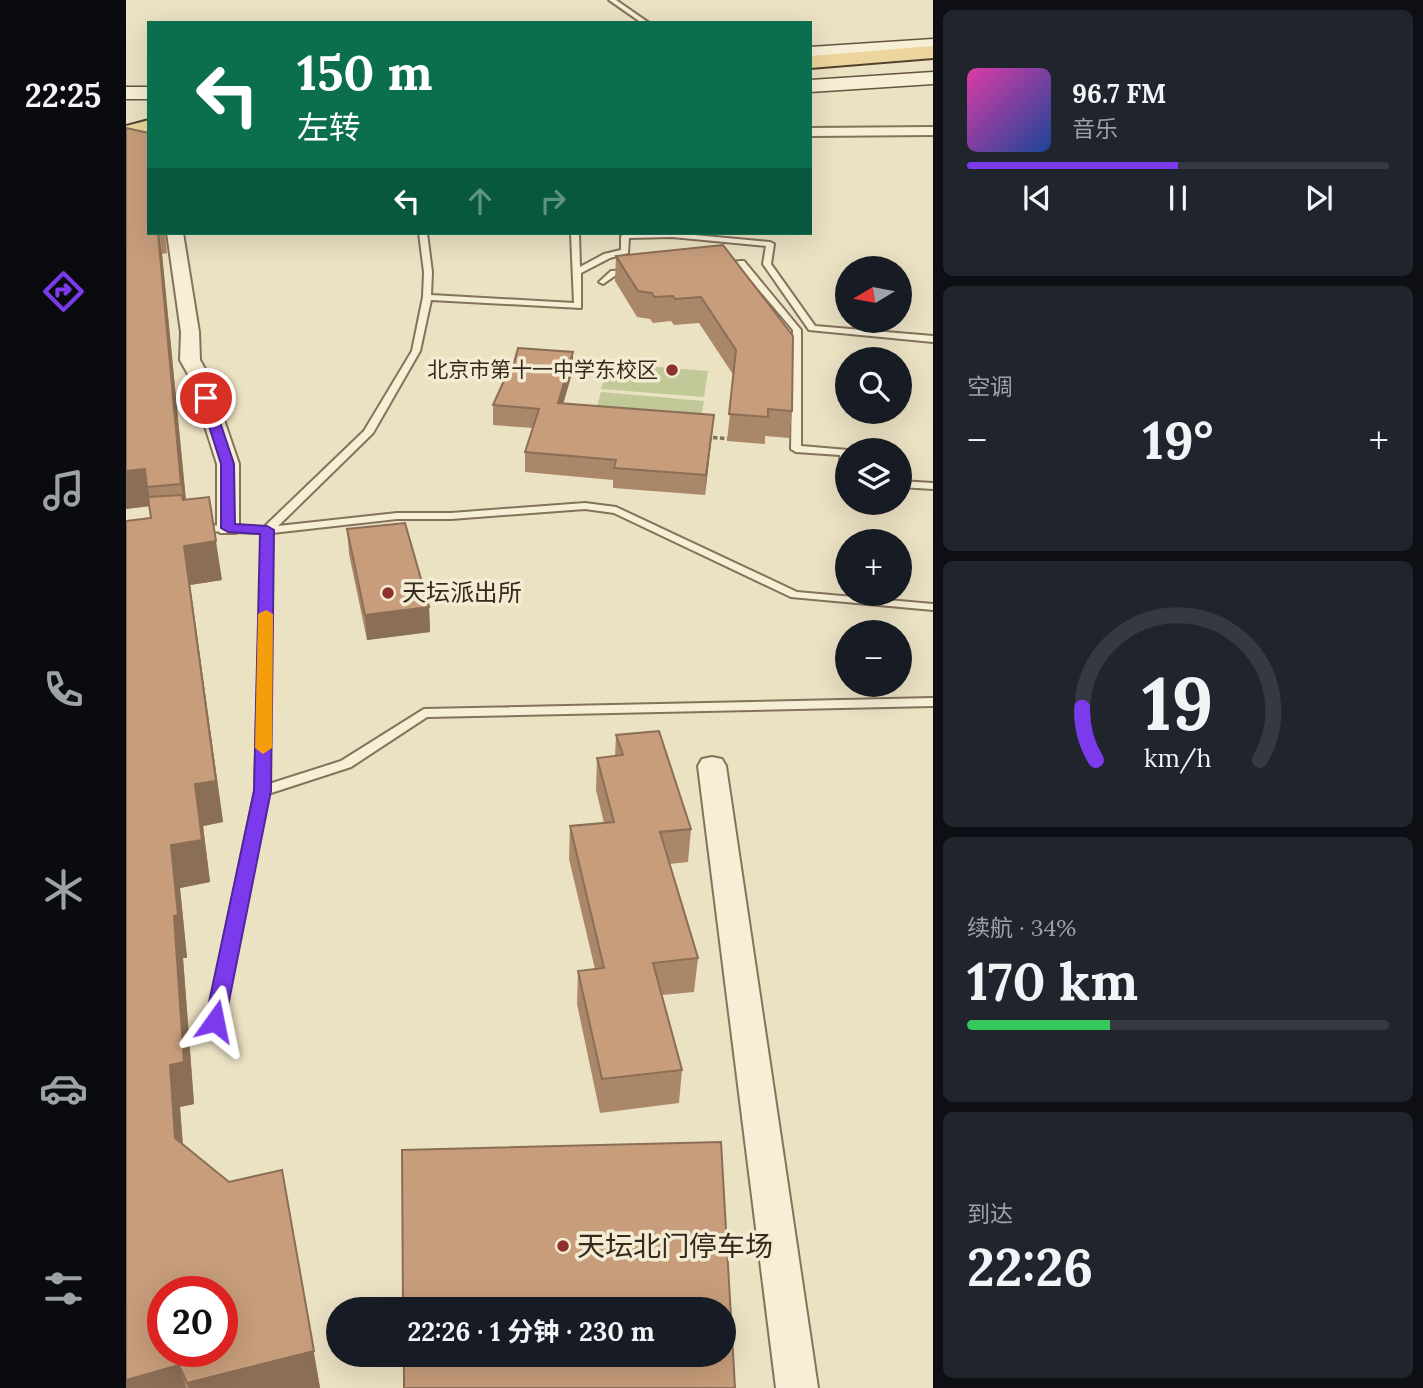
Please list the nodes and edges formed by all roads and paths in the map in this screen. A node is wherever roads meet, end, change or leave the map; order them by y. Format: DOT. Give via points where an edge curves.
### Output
graph roads {
  1 [pos="612,0"];
  2 [pos="643,21"];
  3 [pos="933,44"];
  4 [pos="812,52"];
  5 [pos="933,52"];
  6 [pos="812,62"];
  7 [pos="933,66"];
  8 [pos="812,75"];
  9 [pos="933,78"];
  10 [pos="812,86"];
  11 [pos="126,93"];
  12 [pos="147,93"];
  13 [pos="126,106"];
  14 [pos="147,106"];
  15 [pos="126,124"];
  16 [pos="147,126"];
  17 [pos="147,127"];
  18 [pos="933,131"];
  19 [pos="812,132"];
  20 [pos="126,133"];
  21 [pos="175,235"];
  22 [pos="423,235"];
  23 [pos="575,235"];
  24 [pos="715,265"];
  25 [pos="639,271"];
  26 [pos="577,272"];
  27 [pos="603,282"];
  28 [pos="427,297"];
  29 [pos="812,328"];
  30 [pos="797,330"];
  31 [pos="933,339"];
  32 [pos="696,436"];
  33 [pos="734,439"];
  34 [pos="835,451"];
  35 [pos="912,485"];
  36 [pos="933,486"];
  37 [pos="183,527"];
  38 [pos="228,528"];
  39 [pos="267,530"];
  40 [pos="933,607"];
  41 [pos="933,702"];
  42 [pos="712,765"];
  43 [pos="262,791"];
  44 [pos="215,1021"];
  45 [pos="797,1388"];
  1 -- 2 [label="lane"];
  3 -- 4 [label="street"];
  5 -- 6 [label="main road"];
  7 -- 8 [label="main road"];
  9 -- 10 [label="street"];
  11 -- 12 [label="street"];
  13 -- 14 [label="main road"];
  15 -- 16 [label="main road"];
  17 -- 20 [label="main road"];
  18 -- 19 [label="street"];
  21 -- 38 [label="street" via="190,360 228,464"];
  22 -- 28 [label="lane"];
  23 -- 26 [label="lane"];
  24 -- 30 [label="lane" via="741,263"];
  25 -- 27 [label="lane" via="614,273"];
  26 -- 28 [label="lane" via="578,306"];
  26 -- 29 [label="lane" via="625,251 625,236 671,235 770,244 767,264"];
  28 -- 39 [label="lane" via="416,351 368,433"];
  29 -- 30 [label="lane"];
  29 -- 31 [label="lane"];
  30 -- 34 [label="lane" via="796,449"];
  32 -- 33 [label="path"];
  35 -- 36 [label="lane"];
  37 -- 38 [label="lane"];
  38 -- 39 [label="lane"];
  39 -- 40 [label="lane" via="397,516 585,506 616,510 795,595"];
  39 -- 43 [label="lane"];
  41 -- 43 [label="lane" via="424,713 346,764"];
  42 -- 45 [label="street"];
  43 -- 44 [label="lane"];
}
